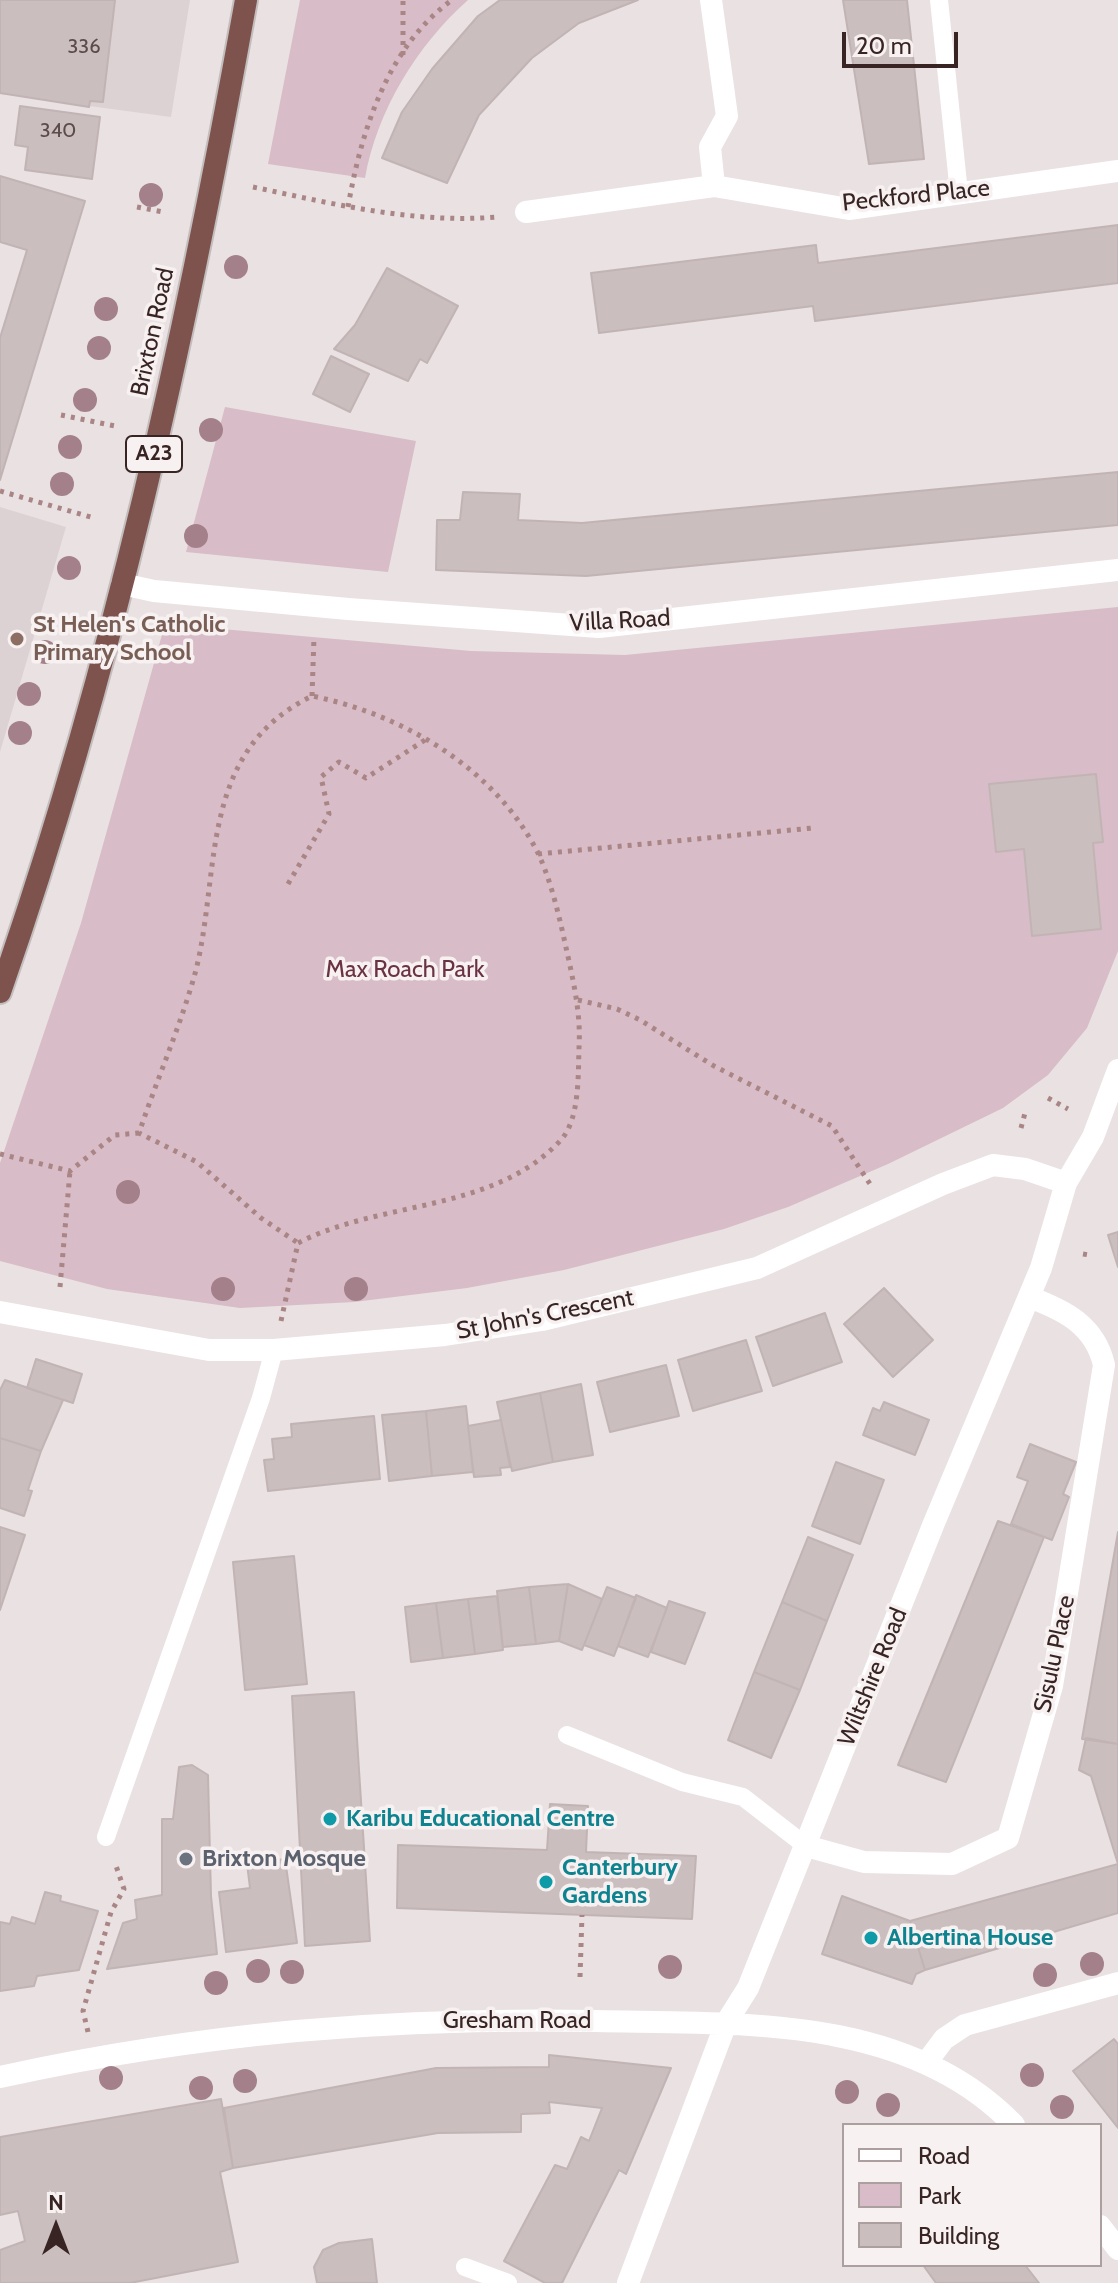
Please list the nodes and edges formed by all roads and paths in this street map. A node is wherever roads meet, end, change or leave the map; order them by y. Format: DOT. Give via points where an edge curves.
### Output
graph roads {
  1 [pos="246,0"];
  2 [pos="403,0"];
  3 [pos="452,0"];
  4 [pos="711,0"];
  5 [pos="939,0"];
  6 [pos="403,56"];
  7 [pos="1118,171"];
  8 [pos="714,186"];
  9 [pos="253,187"];
  10 [pos="959,193"];
  11 [pos="137,207"];
  12 [pos="348,207"];
  13 [pos="163,212"];
  14 [pos="526,212"];
  15 [pos="61,415"];
  16 [pos="115,426"];
  17 [pos="0,491"];
  18 [pos="94,518"];
  19 [pos="1118,570"];
  20 [pos="122,584"];
  21 [pos="314,632"];
  22 [pos="312,696"];
  23 [pos="426,739"];
  24 [pos="813,828"];
  25 [pos="538,854"];
  26 [pos="288,884"];
  27 [pos="0,992"];
  28 [pos="578,1000"];
  29 [pos="1118,1070"];
  30 [pos="1048,1098"];
  31 [pos="1068,1109"];
  32 [pos="1025,1113"];
  33 [pos="1021,1128"];
  34 [pos="139,1133"];
  35 [pos="0,1154"];
  36 [pos="70,1171"];
  37 [pos="1066,1183"];
  38 [pos="888,1211"];
  39 [pos="298,1243"];
  40 [pos="60,1287"];
  41 [pos="1029,1297"];
  42 [pos="0,1312"];
  43 [pos="274,1350"];
  44 [pos="567,1735"];
  45 [pos="106,1837"];
  46 [pos="806,1846"];
  47 [pos="582,1915"];
  48 [pos="580,1977"];
  49 [pos="1118,1983"];
  50 [pos="726,2023"];
  51 [pos="93,2056"];
  52 [pos="926,2063"];
  53 [pos="0,2077"];
  54 [pos="1012,2123"];
  55 [pos="1102,2229"];
  56 [pos="1118,2249"];
  57 [pos="465,2267"];
  58 [pos="508,2283"];
  59 [pos="628,2283"];
  1 -- 20 [label="highway, Brixton Road / A23" via="155,451"];
  2 -- 6 [label="path"];
  3 -- 6 [label="path"];
  4 -- 8 [label="street" via="727,116 710,147"];
  5 -- 10 [label="lane"];
  6 -- 12 [label="path" via="367,124"];
  7 -- 10 [label="street, Peckford Place"];
  8 -- 10 [label="street, Peckford Place" via="849,209"];
  8 -- 14 [label="street, Peckford Place"];
  9 -- 12 [label="path"];
  11 -- 13 [label="path"];
  12 -- 14 [label="path" via="433,219"];
  15 -- 16 [label="path"];
  17 -- 18 [label="path"];
  19 -- 20 [label="street, Villa Road" via="599,627 167,593"];
  20 -- 27 [label="highway, Brixton Road / A23" via="66,794"];
  21 -- 22 [label="path"];
  22 -- 23 [label="path" via="377,713"];
  22 -- 34 [label="path" via="287,708 264,729 232,780 215,829 196,969"];
  23 -- 25 [label="path" via="474,773"];
  23 -- 26 [label="path" via="366,778 339,762 321,777 329,814"];
  24 -- 25 [label="path"];
  25 -- 28 [label="path" via="560,919"];
  28 -- 38 [label="path" via="640,1020 714,1066 832,1126"];
  28 -- 39 [label="path" via="573,1113 563,1138 549,1151 474,1193 329,1227"];
  29 -- 37 [label="street, Wiltshire Road" via="1093,1137"];
  30 -- 31 [label="path"];
  32 -- 33 [label="path"];
  34 -- 36 [label="path" via="115,1135"];
  34 -- 39 [label="path" via="197,1162"];
  35 -- 36 [label="path"];
  36 -- 40 [label="path"];
  37 -- 38 [label="street, St John's Crescent" via="993,1165"];
  37 -- 41 [label="street, Wiltshire Road"];
  38 -- 43 [label="street, St John's Crescent" via="757,1268 542,1320 445,1335"];
  39 -- 43 [label="path"];
  41 -- 46 [label="street, Wiltshire Road"];
  41 -- 46 [label="street, Sisulu Place" via="1071,1313 1092,1337 1104,1365 1052,1686 1008,1838 952,1864 864,1862"];
  42 -- 43 [label="street, St John's Crescent" via="209,1350"];
  43 -- 45 [label="lane"];
  44 -- 46 [label="lane" via="682,1782 743,1797"];
  45 -- 51 [label="path" via="124,1889 111,1912 83,2011"];
  46 -- 50 [label="street, Wiltshire Road" via="745,1996"];
  47 -- 48 [label="path"];
  49 -- 52 [label="street" via="965,2025 944,2039"];
  50 -- 51 [label="street, Gresham Road" via="505,2018 332,2025"];
  50 -- 52 [label="street, Gresham Road" via="858,2040"];
  50 -- 59 [label="street, Wiltshire Road"];
  51 -- 53 [label="street, Gresham Road"];
  52 -- 54 [label="street, Gresham Road" via="981,2096"];
  55 -- 56 [label="street"];
  57 -- 58 [label="lane"];
}
